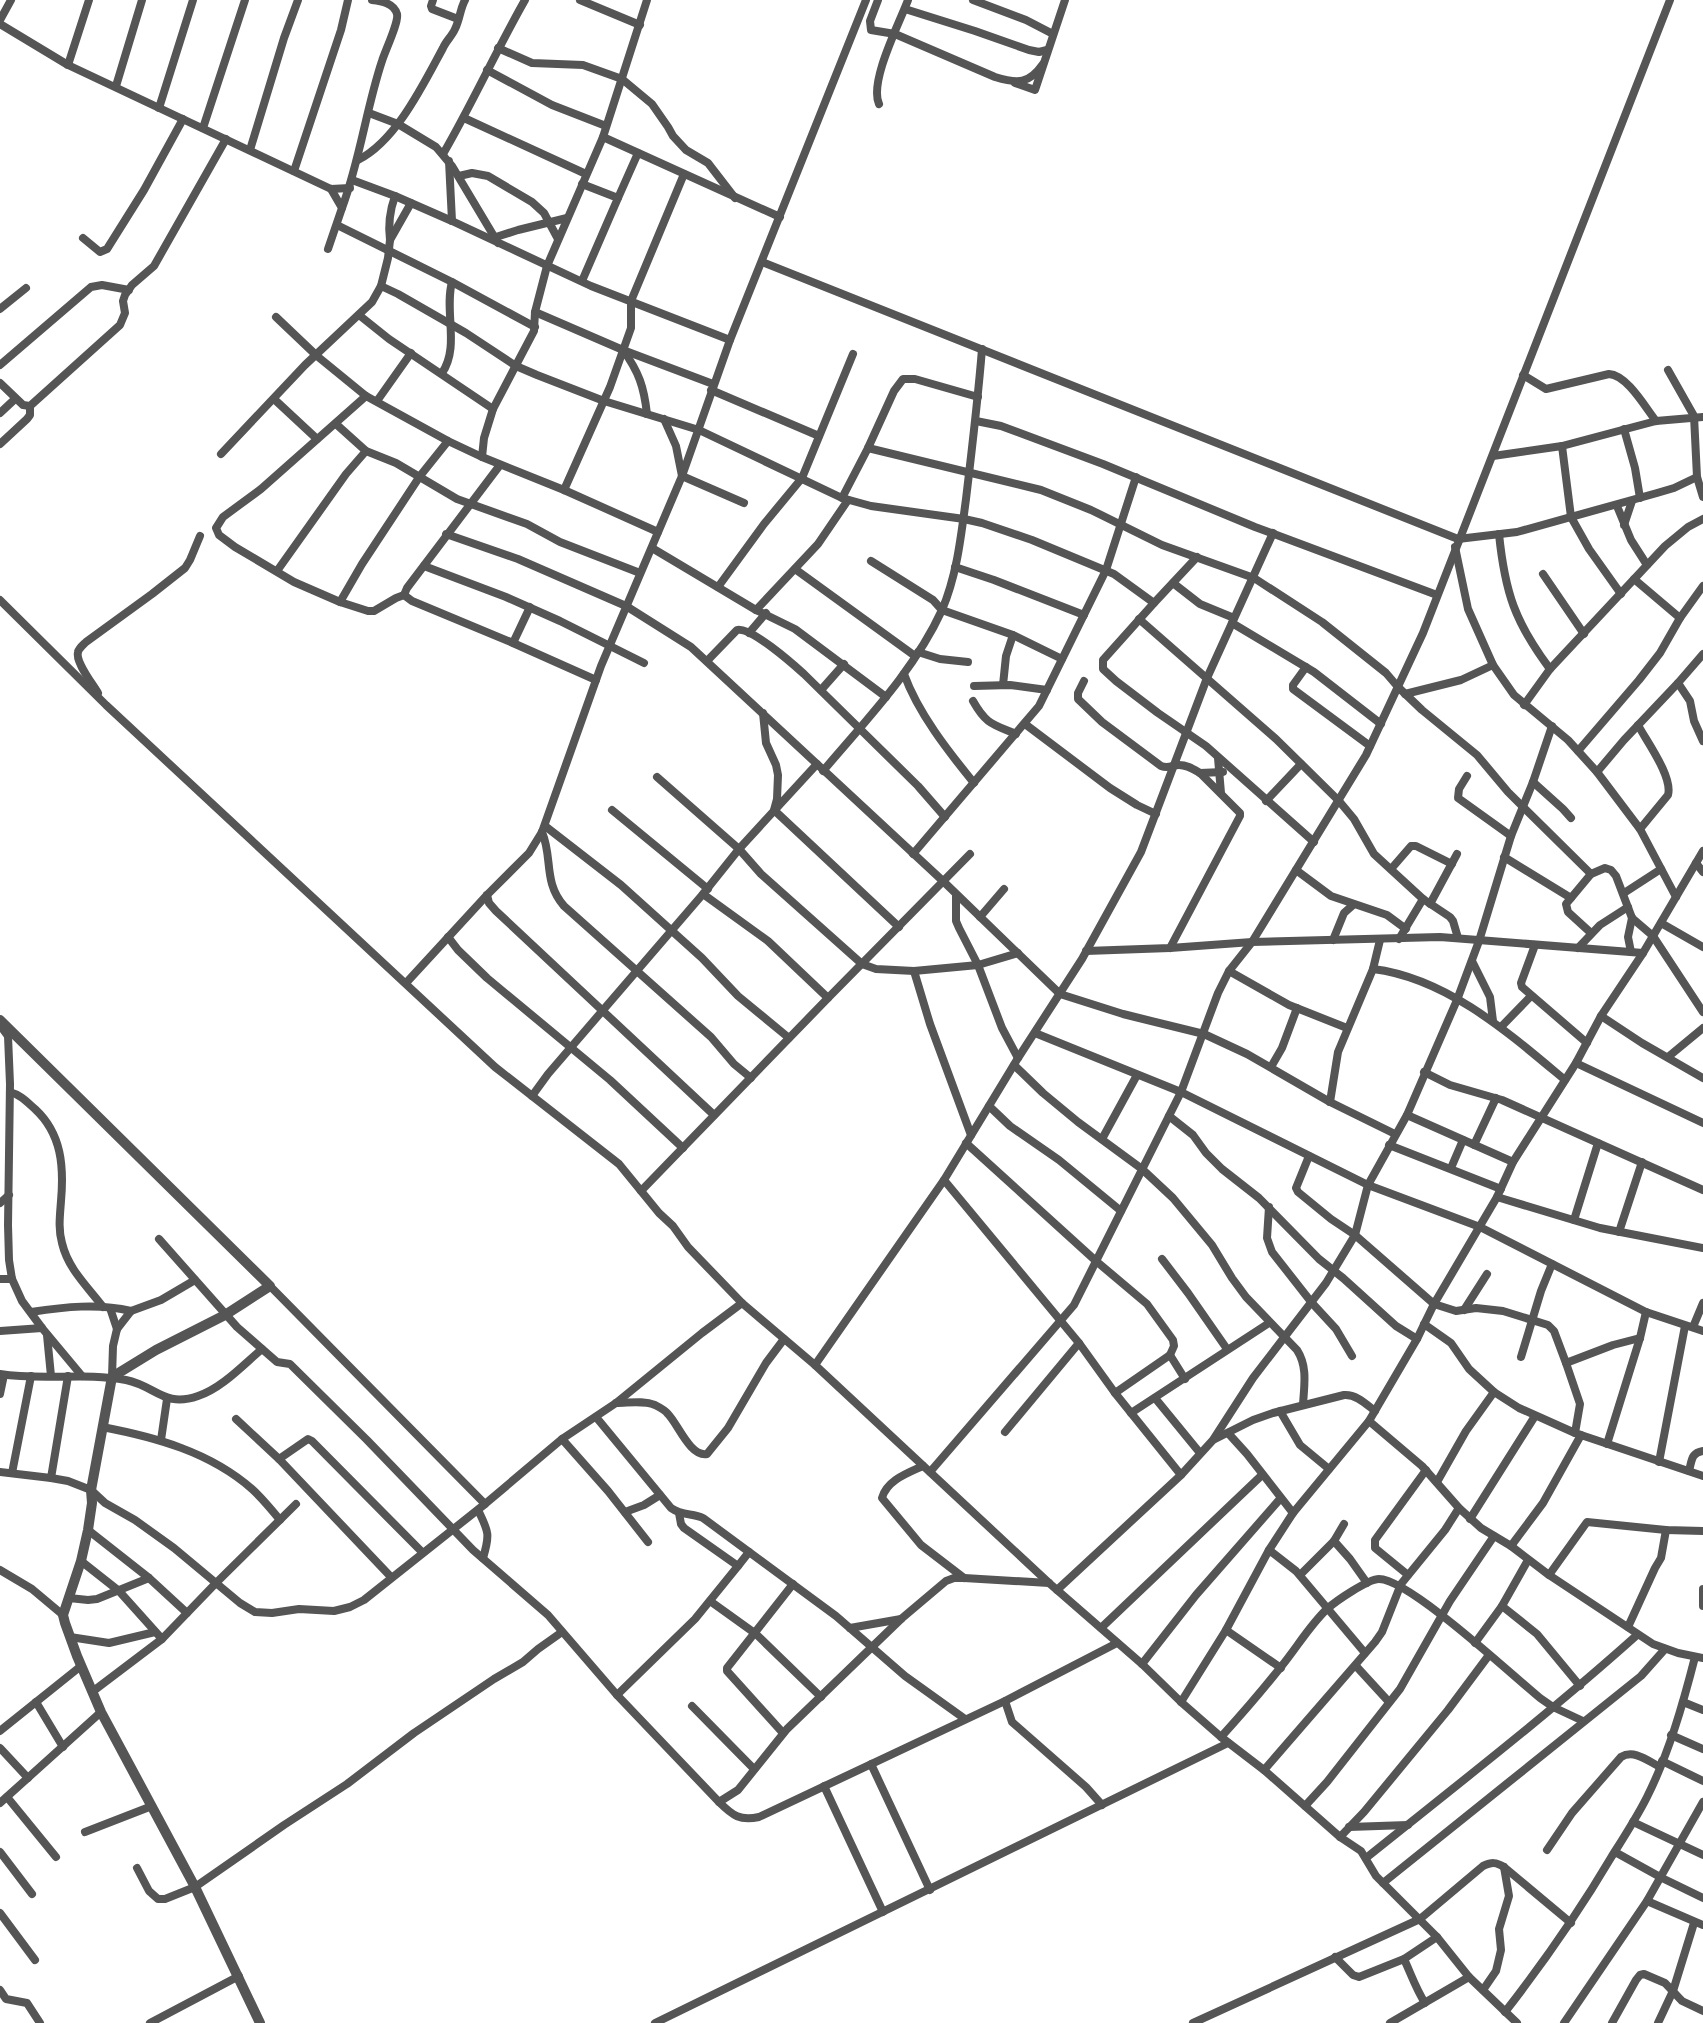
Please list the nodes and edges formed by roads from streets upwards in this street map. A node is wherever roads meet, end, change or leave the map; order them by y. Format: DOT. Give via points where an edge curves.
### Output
graph roads {
  1 [pos="11,0"];
  2 [pos="89,0"];
  3 [pos="142,0"];
  4 [pos="193,0"];
  5 [pos="245,0"];
  6 [pos="298,0"];
  7 [pos="348,0"];
  8 [pos="372,0"];
  9 [pos="433,0"];
  10 [pos="465,0"];
  11 [pos="525,0"];
  12 [pos="580,0"];
  13 [pos="647,0"];
  14 [pos="866,0"];
  15 [pos="878,0"];
  16 [pos="908,0"];
  17 [pos="973,0"];
  18 [pos="1065,0"];
  19 [pos="1670,0"];
  20 [pos="383,1"];
  21 [pos="904,9"];
  22 [pos="458,19"];
  23 [pos="0,22"];
  24 [pos="640,25"];
  25 [pos="895,34"];
  26 [pos="1053,34"];
  27 [pos="498,48"];
  28 [pos="1048,50"];
  29 [pos="1043,64"];
  30 [pos="68,65"];
  31 [pos="486,70"];
  32 [pos="622,79"];
  33 [pos="1009,81"];
  34 [pos="116,86"];
  35 [pos="879,104"];
  36 [pos="159,108"];
  37 [pos="369,113"];
  38 [pos="464,118"];
  39 [pos="183,119"];
  40 [pos="398,124"];
  41 [pos="606,126"];
  42 [pos="203,128"];
  43 [pos="603,137"];
  44 [pos="226,139"];
  45 [pos="250,150"];
  46 [pos="638,153"];
  47 [pos="443,154"];
  48 [pos="358,160"];
  49 [pos="448,161"];
  50 [pos="294,171"];
  51 [pos="586,174"];
  52 [pos="684,174"];
  53 [pos="459,176"];
  54 [pos="351,184"];
  55 [pos="582,184"];
  56 [pos="330,189"];
  57 [pos="383,192"];
  58 [pos="395,196"];
  59 [pos="618,198"];
  60 [pos="735,198"];
  61 [pos="411,203"];
  62 [pos="342,208"];
  63 [pos="390,208"];
  64 [pos="780,217"];
  65 [pos="567,218"];
  66 [pos="452,221"];
  67 [pos="549,221"];
  68 [pos="337,225"];
  69 [pos="83,238"];
  70 [pos="558,239"];
  71 [pos="390,240"];
  72 [pos="497,240"];
  73 [pos="328,249"];
  74 [pos="388,250"];
  75 [pos="762,262"];
  76 [pos="547,266"];
  77 [pos="582,281"];
  78 [pos="452,282"];
  79 [pos="381,286"];
  80 [pos="26,288"];
  81 [pos="129,290"];
  82 [pos="631,301"];
  83 [pos="0,310"];
  84 [pos="535,312"];
  85 [pos="359,315"];
  86 [pos="276,317"];
  87 [pos="450,325"];
  88 [pos="535,327"];
  89 [pos="730,340"];
  90 [pos="982,349"];
  91 [pos="623,350"];
  92 [pos="411,353"];
  93 [pos="853,354"];
  94 [pos="317,356"];
  95 [pos="0,365"];
  96 [pos="516,366"];
  97 [pos="1668,370"];
  98 [pos="442,373"];
  99 [pos="1523,375"];
  100 [pos="0,383"];
  101 [pos="712,387"];
  102 [pos="366,396"];
  103 [pos="978,396"];
  104 [pos="15,399"];
  105 [pos="274,399"];
  106 [pos="604,401"];
  107 [pos="377,402"];
  108 [pos="30,406"];
  109 [pos="493,409"];
  110 [pos="0,413"];
  111 [pos="647,414"];
  112 [pos="1694,416"];
  113 [pos="1703,417"];
  114 [pos="664,419"];
  115 [pos="976,421"];
  116 [pos="1656,421"];
  117 [pos="336,424"];
  118 [pos="1624,429"];
  119 [pos="699,430"];
  120 [pos="819,436"];
  121 [pos="317,439"];
  122 [pos="448,441"];
  123 [pos="0,444"];
  124 [pos="1562,446"];
  125 [pos="868,448"];
  126 [pos="366,451"];
  127 [pos="221,454"];
  128 [pos="1493,456"];
  129 [pos="482,457"];
  130 [pos="500,465"];
  131 [pos="970,474"];
  132 [pos="420,476"];
  133 [pos="682,476"];
  134 [pos="1696,476"];
  135 [pos="1136,477"];
  136 [pos="802,478"];
  137 [pos="564,490"];
  138 [pos="1703,498"];
  139 [pos="845,499"];
  140 [pos="1636,500"];
  141 [pos="744,503"];
  142 [pos="469,504"];
  143 [pos="1616,506"];
  144 [pos="1571,517"];
  145 [pos="964,519"];
  146 [pos="1703,519"];
  147 [pos="1121,525"];
  148 [pos="1624,525"];
  149 [pos="658,532"];
  150 [pos="1273,533"];
  151 [pos="446,534"];
  152 [pos="1499,534"];
  153 [pos="200,536"];
  154 [pos="1458,539"];
  155 [pos="652,548"];
  156 [pos="1455,548"];
  157 [pos="1197,557"];
  158 [pos="871,561"];
  159 [pos="1647,565"];
  160 [pos="424,566"];
  161 [pos="955,567"];
  162 [pos="794,569"];
  163 [pos="1106,570"];
  164 [pos="277,572"];
  165 [pos="640,573"];
  166 [pos="1543,574"];
  167 [pos="1254,578"];
  168 [pos="1634,579"];
  169 [pos="1173,583"];
  170 [pos="1703,586"];
  171 [pos="718,587"];
  172 [pos="1621,594"];
  173 [pos="404,595"];
  174 [pos="1437,595"];
  175 [pos="0,600"];
  176 [pos="340,602"];
  177 [pos="1154,603"];
  178 [pos="626,606"];
  179 [pos="530,607"];
  180 [pos="756,610"];
  181 [pos="942,610"];
  182 [pos="766,613"];
  183 [pos="1084,615"];
  184 [pos="1680,618"];
  185 [pos="1140,619"];
  186 [pos="1233,620"];
  187 [pos="749,633"];
  188 [pos="1584,634"];
  189 [pos="1013,635"];
  190 [pos="513,643"];
  191 [pos="610,645"];
  192 [pos="917,654"];
  193 [pos="1703,654"];
  194 [pos="1062,659"];
  195 [pos="707,661"];
  196 [pos="968,662"];
  197 [pos="644,663"];
  198 [pos="844,664"];
  199 [pos="1493,665"];
  200 [pos="1306,667"];
  201 [pos="1550,669"];
  202 [pos="904,674"];
  203 [pos="1208,678"];
  204 [pos="596,680"];
  205 [pos="1084,681"];
  206 [pos="1678,684"];
  207 [pos="1003,685"];
  208 [pos="974,686"];
  209 [pos="1398,688"];
  210 [pos="821,690"];
  211 [pos="1047,690"];
  212 [pos="1405,694"];
  213 [pos="886,697"];
  214 [pos="973,701"];
  215 [pos="106,705"];
  216 [pos="1524,705"];
  217 [pos="762,713"];
  218 [pos="1025,724"];
  219 [pos="1380,724"];
  220 [pos="1638,725"];
  221 [pos="1552,726"];
  222 [pos="858,728"];
  223 [pos="1186,731"];
  224 [pos="1016,734"];
  225 [pos="1703,741"];
  226 [pos="1370,746"];
  227 [pos="1578,751"];
  228 [pos="1218,758"];
  229 [pos="817,764"];
  230 [pos="1301,764"];
  231 [pos="1175,765"];
  232 [pos="823,771"];
  233 [pos="1219,772"];
  234 [pos="1233,772"];
  235 [pos="1597,772"];
  236 [pos="1200,773"];
  237 [pos="1467,776"];
  238 [pos="657,777"];
  239 [pos="1533,782"];
  240 [pos="974,783"];
  241 [pos="1221,793"];
  242 [pos="1266,801"];
  243 [pos="1339,801"];
  244 [pos="1522,806"];
  245 [pos="612,810"];
  246 [pos="774,810"];
  247 [pos="1156,814"];
  248 [pos="945,817"];
  249 [pos="1571,818"];
  250 [pos="543,829"];
  251 [pos="1640,829"];
  252 [pos="1511,836"];
  253 [pos="1314,842"];
  254 [pos="739,849"];
  255 [pos="1703,851"];
  256 [pos="913,854"];
  257 [pos="970,854"];
  258 [pos="1457,854"];
  259 [pos="1504,857"];
  260 [pos="1696,863"];
  261 [pos="1452,864"];
  262 [pos="1391,869"];
  263 [pos="1661,869"];
  264 [pos="1296,870"];
  265 [pos="1703,872"];
  266 [pos="1591,874"];
  267 [pos="944,882"];
  268 [pos="1004,890"];
  269 [pos="706,892"];
  270 [pos="1624,893"];
  271 [pos="487,895"];
  272 [pos="956,896"];
  273 [pos="1676,897"];
  274 [pos="1571,898"];
  275 [pos="1423,899"];
  276 [pos="1353,904"];
  277 [pos="1430,904"];
  278 [pos="1628,907"];
  279 [pos="980,917"];
  280 [pos="1632,918"];
  281 [pos="1661,922"];
  282 [pos="899,927"];
  283 [pos="1406,929"];
  284 [pos="671,930"];
  285 [pos="1591,933"];
  286 [pos="1653,936"];
  287 [pos="448,937"];
  288 [pos="1458,938"];
  289 [pos="1399,939"];
  290 [pos="1333,940"];
  291 [pos="1380,940"];
  292 [pos="1479,941"];
  293 [pos="1252,942"];
  294 [pos="1535,945"];
  295 [pos="1703,947"];
  296 [pos="1170,948"];
  297 [pos="1578,948"];
  298 [pos="1086,951"];
  299 [pos="1631,952"];
  300 [pos="1018,953"];
  301 [pos="1643,953"];
  302 [pos="1472,961"];
  303 [pos="862,964"];
  304 [pos="978,965"];
  305 [pos="1373,969"];
  306 [pos="914,970"];
  307 [pos="638,971"];
  308 [pos="1229,971"];
  309 [pos="406,983"];
  310 [pos="1060,994"];
  311 [pos="1531,996"];
  312 [pos="828,998"];
  313 [pos="1457,1000"];
  314 [pos="1297,1008"];
  315 [pos="602,1011"];
  316 [pos="1703,1012"];
  317 [pos="1601,1016"];
  318 [pos="1493,1021"];
  319 [pos="2,1025"];
  320 [pos="1347,1028"];
  321 [pos="1501,1028"];
  322 [pos="1703,1028"];
  323 [pos="1035,1033"];
  324 [pos="1204,1034"];
  325 [pos="789,1038"];
  326 [pos="1587,1043"];
  327 [pos="570,1049"];
  328 [pos="1668,1057"];
  329 [pos="1016,1062"];
  330 [pos="1576,1063"];
  331 [pos="1271,1067"];
  332 [pos="1424,1072"];
  333 [pos="1137,1076"];
  334 [pos="751,1078"];
  335 [pos="1703,1078"];
  336 [pos="1565,1080"];
  337 [pos="0,1085"];
  338 [pos="10,1088"];
  339 [pos="1181,1092"];
  340 [pos="532,1096"];
  341 [pos="1496,1098"];
  342 [pos="1330,1102"];
  343 [pos="989,1106"];
  344 [pos="714,1115"];
  345 [pos="1407,1115"];
  346 [pos="1169,1116"];
  347 [pos="1541,1118"];
  348 [pos="1703,1124"];
  349 [pos="10,1132"];
  350 [pos="0,1133"];
  351 [pos="1395,1134"];
  352 [pos="972,1135"];
  353 [pos="1102,1139"];
  354 [pos="1463,1140"];
  355 [pos="1598,1142"];
  356 [pos="966,1143"];
  357 [pos="1390,1145"];
  358 [pos="1474,1145"];
  359 [pos="683,1148"];
  360 [pos="1309,1156"];
  361 [pos="1513,1162"];
  362 [pos="1642,1162"];
  363 [pos="1451,1168"];
  364 [pos="1142,1169"];
  365 [pos="944,1180"];
  366 [pos="1368,1185"];
  367 [pos="1501,1188"];
  368 [pos="1703,1190"];
  369 [pos="641,1191"];
  370 [pos="9,1195"];
  371 [pos="1497,1198"];
  372 [pos="0,1203"];
  373 [pos="1269,1208"];
  374 [pos="1121,1211"];
  375 [pos="4,1212"];
  376 [pos="1574,1220"];
  377 [pos="1480,1227"];
  378 [pos="1619,1232"];
  379 [pos="1355,1235"];
  380 [pos="159,1239"];
  381 [pos="1703,1248"];
  382 [pos="1162,1259"];
  383 [pos="1096,1261"];
  384 [pos="1552,1264"];
  385 [pos="1334,1272"];
  386 [pos="1487,1274"];
  387 [pos="0,1279"];
  388 [pos="12,1279"];
  389 [pos="195,1280"];
  390 [pos="270,1286"];
  391 [pos="742,1303"];
  392 [pos="1312,1303"];
  393 [pos="1434,1304"];
  394 [pos="1703,1304"];
  395 [pos="107,1308"];
  396 [pos="1464,1310"];
  397 [pos="131,1311"];
  398 [pos="31,1312"];
  399 [pos="1646,1312"];
  400 [pos="225,1315"];
  401 [pos="1534,1319"];
  402 [pos="1060,1322"];
  403 [pos="1269,1323"];
  404 [pos="1424,1324"];
  405 [pos="1689,1327"];
  406 [pos="42,1328"];
  407 [pos="117,1329"];
  408 [pos="0,1331"];
  409 [pos="1703,1331"];
  410 [pos="47,1335"];
  411 [pos="1283,1337"];
  412 [pos="1640,1338"];
  413 [pos="784,1339"];
  414 [pos="1417,1339"];
  415 [pos="1079,1343"];
  416 [pos="262,1349"];
  417 [pos="1226,1349"];
  418 [pos="1170,1355"];
  419 [pos="1352,1356"];
  420 [pos="1521,1357"];
  421 [pos="1566,1363"];
  422 [pos="815,1365"];
  423 [pos="2,1374"];
  424 [pos="31,1376"];
  425 [pos="51,1376"];
  426 [pos="68,1376"];
  427 [pos="82,1376"];
  428 [pos="112,1377"];
  429 [pos="1185,1379"];
  430 [pos="1494,1392"];
  431 [pos="1115,1393"];
  432 [pos="0,1394"];
  433 [pos="1155,1398"];
  434 [pos="168,1399"];
  435 [pos="616,1403"];
  436 [pos="1303,1404"];
  437 [pos="1280,1411"];
  438 [pos="1375,1411"];
  439 [pos="1131,1413"];
  440 [pos="1535,1416"];
  441 [pos="596,1417"];
  442 [pos="236,1419"];
  443 [pos="1368,1421"];
  444 [pos="102,1427"];
  445 [pos="1005,1432"];
  446 [pos="1228,1433"];
  447 [pos="1578,1434"];
  448 [pos="562,1439"];
  449 [pos="161,1440"];
  450 [pos="1213,1440"];
  451 [pos="1607,1444"];
  452 [pos="1703,1451"];
  453 [pos="1200,1453"];
  454 [pos="279,1458"];
  455 [pos="1658,1462"];
  456 [pos="923,1466"];
  457 [pos="1329,1470"];
  458 [pos="1426,1470"];
  459 [pos="1689,1471"];
  460 [pos="930,1472"];
  461 [pos="12,1473"];
  462 [pos="1181,1474"];
  463 [pos="1,1475"];
  464 [pos="1262,1475"];
  465 [pos="1703,1476"];
  466 [pos="51,1478"];
  467 [pos="1437,1482"];
  468 [pos="91,1490"];
  469 [pos="660,1495"];
  470 [pos="1280,1499"];
  471 [pos="296,1504"];
  472 [pos="481,1506"];
  473 [pos="1459,1508"];
  474 [pos="624,1512"];
  475 [pos="679,1513"];
  476 [pos="1293,1513"];
  477 [pos="1470,1519"];
  478 [pos="280,1520"];
  479 [pos="1344,1524"];
  480 [pos="453,1529"];
  481 [pos="88,1530"];
  482 [pos="1666,1530"];
  483 [pos="1703,1532"];
  484 [pos="1494,1536"];
  485 [pos="648,1542"];
  486 [pos="1334,1542"];
  487 [pos="487,1546"];
  488 [pos="1511,1546"];
  489 [pos="473,1550"];
  490 [pos="1270,1550"];
  491 [pos="422,1552"];
  492 [pos="749,1552"];
  493 [pos="483,1558"];
  494 [pos="1528,1560"];
  495 [pos="81,1561"];
  496 [pos="738,1566"];
  497 [pos="1,1573"];
  498 [pos="1408,1575"];
  499 [pos="1549,1575"];
  500 [pos="1300,1576"];
  501 [pos="391,1577"];
  502 [pos="149,1578"];
  503 [pos="964,1578"];
  504 [pos="216,1583"];
  505 [pos="1049,1583"];
  506 [pos="1367,1583"];
  507 [pos="793,1584"];
  508 [pos="1400,1587"];
  509 [pos="1703,1589"];
  510 [pos="1057,1590"];
  511 [pos="119,1591"];
  512 [pos="69,1598"];
  513 [pos="710,1601"];
  514 [pos="1502,1606"];
  515 [pos="1703,1606"];
  516 [pos="1328,1609"];
  517 [pos="187,1613"];
  518 [pos="1442,1614"];
  519 [pos="63,1615"];
  520 [pos="901,1619"];
  521 [pos="1628,1627"];
  522 [pos="850,1628"];
  523 [pos="1101,1628"];
  524 [pos="1226,1630"];
  525 [pos="155,1632"];
  526 [pos="562,1632"];
  527 [pos="756,1634"];
  528 [pos="1637,1635"];
  529 [pos="70,1638"];
  530 [pos="162,1639"];
  531 [pos="1117,1643"];
  532 [pos="1475,1643"];
  533 [pos="873,1647"];
  534 [pos="1666,1649"];
  535 [pos="1365,1653"];
  536 [pos="1489,1655"];
  537 [pos="1699,1658"];
  538 [pos="1142,1664"];
  539 [pos="81,1666"];
  540 [pos="1356,1666"];
  541 [pos="1281,1668"];
  542 [pos="1580,1686"];
  543 [pos="92,1692"];
  544 [pos="617,1695"];
  545 [pos="821,1697"];
  546 [pos="1005,1701"];
  547 [pos="36,1702"];
  548 [pos="1181,1702"];
  549 [pos="1389,1702"];
  550 [pos="1683,1702"];
  551 [pos="692,1706"];
  552 [pos="1553,1708"];
  553 [pos="1703,1710"];
  554 [pos="102,1712"];
  555 [pos="965,1719"];
  556 [pos="1583,1721"];
  557 [pos="0,1730"];
  558 [pos="783,1733"];
  559 [pos="1671,1735"];
  560 [pos="1221,1737"];
  561 [pos="1228,1743"];
  562 [pos="63,1747"];
  563 [pos="0,1748"];
  564 [pos="1703,1749"];
  565 [pos="871,1764"];
  566 [pos="1661,1764"];
  567 [pos="754,1770"];
  568 [pos="1264,1770"];
  569 [pos="28,1778"];
  570 [pos="1703,1781"];
  571 [pos="824,1786"];
  572 [pos="7,1797"];
  573 [pos="719,1802"];
  574 [pos="1703,1802"];
  575 [pos="0,1803"];
  576 [pos="1102,1805"];
  577 [pos="152,1806"];
  578 [pos="1304,1806"];
  579 [pos="1700,1816"];
  580 [pos="1633,1822"];
  581 [pos="1408,1825"];
  582 [pos="1350,1827"];
  583 [pos="85,1832"];
  584 [pos="1340,1837"];
  585 [pos="1679,1845"];
  586 [pos="1547,1850"];
  587 [pos="0,1852"];
  588 [pos="1615,1852"];
  589 [pos="1703,1855"];
  590 [pos="56,1857"];
  591 [pos="1366,1858"];
  592 [pos="1504,1867"];
  593 [pos="138,1868"];
  594 [pos="1662,1878"];
  595 [pos="1383,1883"];
  596 [pos="195,1887"];
  597 [pos="930,1890"];
  598 [pos="32,1894"];
  599 [pos="1703,1898"];
  600 [pos="1647,1901"];
  601 [pos="883,1912"];
  602 [pos="0,1913"];
  603 [pos="1420,1919"];
  604 [pos="1571,1923"];
  605 [pos="1694,1923"];
  606 [pos="1703,1926"];
  607 [pos="1437,1937"];
  608 [pos="1335,1956"];
  609 [pos="1404,1959"];
  610 [pos="35,1960"];
  611 [pos="239,1976"];
  612 [pos="1469,1977"];
  613 [pos="0,1990"];
  614 [pos="1483,1990"];
  615 [pos="1672,1991"];
  616 [pos="3,2001"];
  617 [pos="1425,2003"];
  618 [pos="1703,2011"];
  619 [pos="1505,2012"];
  620 [pos="40,2023"];
  621 [pos="150,2023"];
  622 [pos="260,2023"];
  623 [pos="655,2023"];
  624 [pos="1193,2023"];
  625 [pos="1390,2023"];
  626 [pos="1517,2023"];
  627 [pos="1564,2023"];
  628 [pos="1612,2023"];
  629 [pos="1658,2023"];
  1 -- 23 [label="street"];
  2 -- 30 [label="street"];
  3 -- 34 [label="street"];
  4 -- 36 [label="street"];
  5 -- 42 [label="street"];
  6 -- 45 [label="street"];
  7 -- 50 [label="street"];
  8 -- 20 [label="street"];
  9 -- 22 [label="street" via="432,9"];
  10 -- 22 [label="street"];
  11 -- 27 [label="street"];
  12 -- 24 [label="street"];
  13 -- 24 [label="street"];
  14 -- 64 [label="street"];
  15 -- 25 [label="street" via="870,22 871,30"];
  16 -- 21 [label="street"];
  17 -- 26 [label="street"];
  18 -- 26 [label="street"];
  19 -- 99 [label="street"];
  20 -- 37 [label="street" via="394,9 397,17"];
  21 -- 25 [label="street"];
  21 -- 28 [label="street" via="1029,50"];
  22 -- 40 [label="street" via="455,30"];
  23 -- 30 [label="street"];
  24 -- 32 [label="street"];
  25 -- 33 [label="street"];
  25 -- 35 [label="street" via="878,78 876,97"];
  26 -- 28 [label="street"];
  27 -- 31 [label="street"];
  27 -- 32 [label="street" via="532,64 583,65"];
  28 -- 29 [label="street"];
  29 -- 33 [label="street" via="1035,76"];
  29 -- 33 [label="street" via="1035,90"];
  30 -- 34 [label="street"];
  31 -- 38 [label="street"];
  31 -- 41 [label="street" via="552,105"];
  32 -- 41 [label="street"];
  32 -- 60 [label="street" via="652,104 673,136 686,150 708,163"];
  34 -- 36 [label="street"];
  36 -- 39 [label="street"];
  37 -- 40 [label="street"];
  37 -- 48 [label="street"];
  38 -- 47 [label="street"];
  38 -- 51 [label="street"];
  39 -- 42 [label="street"];
  39 -- 69 [label="street" via="144,190 106,249 95,250"];
  40 -- 47 [label="street" via="427,140"];
  40 -- 48 [label="street" via="376,148"];
  41 -- 43 [label="street"];
  42 -- 44 [label="street"];
  43 -- 46 [label="street"];
  43 -- 51 [label="street"];
  44 -- 45 [label="street"];
  44 -- 81 [label="street" via="154,266"];
  45 -- 50 [label="street"];
  46 -- 52 [label="street"];
  46 -- 59 [label="street"];
  47 -- 49 [label="street"];
  48 -- 54 [label="street"];
  49 -- 53 [label="street"];
  49 -- 66 [label="street"];
  50 -- 56 [label="street"];
  51 -- 55 [label="street"];
  52 -- 60 [label="street"];
  52 -- 82 [label="street"];
  53 -- 67 [label="street" via="472,173 488,176 538,207"];
  53 -- 72 [label="street"];
  54 -- 56 [label="street"];
  54 -- 57 [label="street"];
  54 -- 62 [label="street"];
  55 -- 59 [label="street"];
  55 -- 65 [label="street"];
  56 -- 62 [label="street"];
  57 -- 58 [label="street"];
  57 -- 63 [label="street"];
  58 -- 61 [label="street"];
  58 -- 63 [label="street"];
  59 -- 77 [label="street"];
  60 -- 64 [label="street"];
  61 -- 66 [label="street"];
  61 -- 71 [label="street"];
  62 -- 68 [label="street"];
  63 -- 71 [label="street"];
  64 -- 75 [label="street"];
  65 -- 67 [label="street"];
  65 -- 70 [label="street"];
  66 -- 72 [label="street"];
  67 -- 70 [label="street"];
  67 -- 72 [label="street"];
  68 -- 73 [label="street"];
  68 -- 74 [label="street"];
  70 -- 76 [label="street"];
  71 -- 74 [label="street"];
  72 -- 76 [label="street"];
  74 -- 78 [label="street"];
  74 -- 79 [label="street"];
  75 -- 89 [label="street"];
  75 -- 90 [label="street"];
  76 -- 77 [label="street"];
  76 -- 84 [label="street"];
  77 -- 82 [label="street"];
  78 -- 87 [label="street" via="448,300"];
  78 -- 88 [label="street"];
  79 -- 85 [label="street"];
  79 -- 87 [label="street"];
  80 -- 83 [label="street"];
  81 -- 95 [label="street" via="102,285 91,287"];
  81 -- 108 [label="street" via="123,301 125,313 120,325"];
  82 -- 89 [label="street"];
  82 -- 91 [label="street" via="631,328"];
  84 -- 88 [label="street"];
  84 -- 91 [label="street"];
  85 -- 92 [label="street"];
  85 -- 94 [label="street"];
  86 -- 94 [label="street"];
  87 -- 96 [label="street"];
  87 -- 98 [label="street" via="449,356"];
  88 -- 96 [label="street"];
  89 -- 101 [label="street"];
  90 -- 103 [label="street"];
  90 -- 154 [label="street"];
  91 -- 101 [label="street"];
  91 -- 106 [label="street"];
  91 -- 111 [label="street" via="642,381"];
  92 -- 98 [label="street"];
  92 -- 107 [label="street"];
  93 -- 120 [label="street"];
  94 -- 102 [label="street"];
  94 -- 105 [label="street"];
  96 -- 106 [label="street"];
  96 -- 109 [label="street"];
  97 -- 112 [label="street"];
  98 -- 109 [label="street"];
  99 -- 116 [label="street" via="1546,389 1609,374 1618,375"];
  99 -- 128 [label="street"];
  100 -- 104 [label="street"];
  101 -- 119 [label="street"];
  101 -- 120 [label="street"];
  102 -- 107 [label="street"];
  102 -- 117 [label="street"];
  103 -- 115 [label="street"];
  103 -- 125 [label="street" via="916,379 903,379 894,391"];
  104 -- 108 [label="street"];
  104 -- 110 [label="street"];
  105 -- 121 [label="street"];
  105 -- 127 [label="street"];
  106 -- 111 [label="street"];
  106 -- 137 [label="street"];
  107 -- 122 [label="street"];
  108 -- 123 [label="street" via="27,419"];
  109 -- 129 [label="street"];
  111 -- 114 [label="street"];
  112 -- 113 [label="street"];
  112 -- 116 [label="street"];
  112 -- 134 [label="street"];
  114 -- 119 [label="street"];
  114 -- 133 [label="street" via="676,446"];
  115 -- 131 [label="street"];
  115 -- 135 [label="street" via="1001,426"];
  116 -- 118 [label="street"];
  117 -- 121 [label="street"];
  117 -- 126 [label="street"];
  118 -- 124 [label="street"];
  118 -- 140 [label="street" via="1635,468"];
  119 -- 133 [label="street"];
  119 -- 136 [label="street"];
  120 -- 136 [label="street"];
  121 -- 164 [label="street" via="216,526 227,541"];
  122 -- 129 [label="street"];
  122 -- 132 [label="street"];
  124 -- 128 [label="street"];
  124 -- 144 [label="street"];
  125 -- 131 [label="street"];
  125 -- 139 [label="street"];
  126 -- 132 [label="street"];
  126 -- 164 [label="street"];
  128 -- 154 [label="street"];
  129 -- 130 [label="street"];
  130 -- 137 [label="street"];
  130 -- 142 [label="street"];
  131 -- 145 [label="street"];
  131 -- 147 [label="street" via="1048,493"];
  132 -- 142 [label="street" via="441,491"];
  132 -- 176 [label="street"];
  133 -- 141 [label="street"];
  133 -- 149 [label="street"];
  134 -- 138 [label="street"];
  134 -- 140 [label="street" via="1674,488"];
  135 -- 147 [label="street"];
  135 -- 150 [label="street"];
  136 -- 139 [label="street"];
  136 -- 171 [label="street"];
  137 -- 149 [label="street"];
  139 -- 145 [label="street" via="871,506"];
  139 -- 162 [label="street" via="818,544"];
  140 -- 143 [label="street"];
  140 -- 148 [label="street"];
  142 -- 151 [label="street"];
  142 -- 165 [label="street" via="526,524 560,542"];
  143 -- 144 [label="street"];
  143 -- 148 [label="street"];
  144 -- 152 [label="street" via="1524,531"];
  144 -- 172 [label="street"];
  145 -- 161 [label="street"];
  145 -- 163 [label="street" via="1032,540"];
  146 -- 159 [label="street" via="1688,527"];
  147 -- 157 [label="street" via="1162,545"];
  147 -- 163 [label="street"];
  148 -- 159 [label="street"];
  149 -- 155 [label="street"];
  150 -- 167 [label="street"];
  150 -- 174 [label="street"];
  151 -- 160 [label="street"];
  151 -- 178 [label="street" via="518,559"];
  152 -- 154 [label="street"];
  152 -- 201 [label="street" via="1505,580 1513,606"];
  153 -- 215 [label="street" via="185,568 79,650 82,668"];
  154 -- 156 [label="street"];
  155 -- 165 [label="street"];
  155 -- 171 [label="street"];
  156 -- 174 [label="street"];
  156 -- 199 [label="street" via="1468,609"];
  157 -- 167 [label="street"];
  157 -- 169 [label="street"];
  158 -- 181 [label="street" via="932,600"];
  159 -- 168 [label="street"];
  160 -- 173 [label="street"];
  160 -- 179 [label="street"];
  161 -- 181 [label="street"];
  161 -- 183 [label="street"];
  162 -- 180 [label="street"];
  162 -- 192 [label="street"];
  163 -- 177 [label="street"];
  163 -- 183 [label="street"];
  164 -- 176 [label="street"];
  165 -- 178 [label="street"];
  166 -- 188 [label="street"];
  167 -- 186 [label="street"];
  167 -- 209 [label="street" via="1352,645 1386,673"];
  168 -- 172 [label="street"];
  168 -- 184 [label="street"];
  169 -- 177 [label="street"];
  169 -- 186 [label="street" via="1200,604"];
  170 -- 184 [label="street"];
  171 -- 180 [label="street"];
  172 -- 188 [label="street"];
  173 -- 176 [label="street" via="374,611"];
  173 -- 190 [label="street"];
  174 -- 209 [label="street"];
  175 -- 215 [label="street"];
  177 -- 185 [label="street"];
  178 -- 191 [label="street"];
  178 -- 195 [label="street" via="691,647"];
  179 -- 190 [label="street"];
  179 -- 191 [label="street"];
  180 -- 182 [label="street"];
  181 -- 189 [label="street"];
  181 -- 192 [label="street"];
  182 -- 187 [label="street"];
  182 -- 198 [label="street"];
  183 -- 194 [label="street"];
  184 -- 227 [label="street" via="1640,680"];
  185 -- 203 [label="street"];
  185 -- 223 [label="street" via="1104,660 1103,669"];
  186 -- 200 [label="street"];
  186 -- 203 [label="street"];
  187 -- 195 [label="street" via="737,630"];
  187 -- 210 [label="street" via="788,660"];
  188 -- 201 [label="street"];
  189 -- 194 [label="street"];
  189 -- 207 [label="street" via="1006,656"];
  190 -- 204 [label="street"];
  191 -- 197 [label="street"];
  191 -- 204 [label="street"];
  192 -- 196 [label="street"];
  192 -- 202 [label="street"];
  193 -- 206 [label="street"];
  194 -- 211 [label="street"];
  195 -- 217 [label="street"];
  198 -- 210 [label="street"];
  198 -- 213 [label="street"];
  199 -- 212 [label="street" via="1461,680"];
  199 -- 216 [label="street"];
  200 -- 219 [label="street"];
  200 -- 226 [label="street" via="1293,689"];
  201 -- 216 [label="street"];
  202 -- 213 [label="street"];
  202 -- 240 [label="street" via="920,709"];
  203 -- 223 [label="street"];
  203 -- 230 [label="street"];
  204 -- 250 [label="street"];
  205 -- 231 [label="street" via="1077,696 1085,708 1157,763 1165,768"];
  206 -- 220 [label="street"];
  206 -- 225 [label="street" via="1690,701"];
  207 -- 208 [label="street"];
  207 -- 211 [label="street"];
  209 -- 212 [label="street"];
  209 -- 219 [label="street"];
  210 -- 222 [label="street"];
  211 -- 218 [label="street"];
  212 -- 244 [label="street" via="1477,755"];
  213 -- 222 [label="street"];
  214 -- 224 [label="street" via="988,722"];
  215 -- 309 [label="street"];
  216 -- 221 [label="street"];
  217 -- 229 [label="street"];
  217 -- 246 [label="street" via="766,743 778,775"];
  218 -- 224 [label="street"];
  218 -- 247 [label="street" via="1110,788"];
  219 -- 226 [label="street"];
  220 -- 235 [label="street"];
  220 -- 251 [label="street" via="1667,778 1670,790"];
  221 -- 227 [label="street"];
  221 -- 239 [label="street"];
  222 -- 232 [label="street"];
  222 -- 248 [label="street"];
  223 -- 228 [label="street"];
  223 -- 231 [label="street"];
  224 -- 240 [label="street"];
  226 -- 243 [label="street"];
  227 -- 235 [label="street"];
  228 -- 233 [label="street"];
  228 -- 234 [label="street"];
  229 -- 232 [label="street"];
  229 -- 246 [label="street"];
  230 -- 242 [label="street"];
  230 -- 243 [label="street"];
  231 -- 236 [label="street"];
  231 -- 247 [label="street"];
  232 -- 256 [label="street"];
  233 -- 234 [label="street"];
  233 -- 236 [label="street"];
  233 -- 241 [label="street"];
  234 -- 242 [label="street"];
  235 -- 251 [label="street"];
  236 -- 241 [label="street"];
  237 -- 252 [label="street" via="1458,789 1458,798"];
  238 -- 254 [label="street"];
  239 -- 244 [label="street"];
  239 -- 249 [label="street"];
  240 -- 248 [label="street"];
  241 -- 296 [label="street" via="1239,810 1240,816"];
  242 -- 253 [label="street"];
  243 -- 253 [label="street"];
  243 -- 262 [label="street" via="1354,819 1374,854"];
  244 -- 252 [label="street"];
  244 -- 266 [label="street"];
  245 -- 269 [label="street"];
  246 -- 254 [label="street"];
  246 -- 282 [label="street"];
  247 -- 298 [label="street" via="1140,852"];
  248 -- 256 [label="street"];
  250 -- 271 [label="street" via="529,853"];
  250 -- 284 [label="street" via="614,879"];
  250 -- 307 [label="street" via="550,882 558,900"];
  251 -- 263 [label="street"];
  252 -- 259 [label="street"];
  253 -- 264 [label="street"];
  254 -- 269 [label="street"];
  254 -- 303 [label="street" via="761,874"];
  255 -- 260 [label="street"];
  256 -- 267 [label="street"];
  257 -- 267 [label="street"];
  258 -- 261 [label="street"];
  259 -- 274 [label="street"];
  259 -- 292 [label="street"];
  260 -- 265 [label="street"];
  260 -- 273 [label="street"];
  261 -- 262 [label="street" via="1411,846"];
  261 -- 277 [label="street"];
  262 -- 275 [label="street"];
  263 -- 270 [label="street"];
  263 -- 273 [label="street"];
  264 -- 276 [label="street" via="1331,896"];
  264 -- 293 [label="street"];
  266 -- 270 [label="street" via="1605,868 1611,870"];
  266 -- 274 [label="street"];
  267 -- 272 [label="street"];
  267 -- 282 [label="street"];
  268 -- 279 [label="street"];
  269 -- 284 [label="street"];
  269 -- 312 [label="street" via="768,941"];
  270 -- 278 [label="street"];
  271 -- 287 [label="street"];
  271 -- 315 [label="street" via="491,906"];
  272 -- 279 [label="street"];
  272 -- 304 [label="street" via="956,921"];
  273 -- 281 [label="street"];
  274 -- 285 [label="street" via="1566,904 1568,912"];
  275 -- 277 [label="street"];
  275 -- 283 [label="street"];
  276 -- 283 [label="street" via="1388,915"];
  276 -- 290 [label="street" via="1344,913"];
  277 -- 288 [label="street" via="1453,921"];
  278 -- 280 [label="street"];
  278 -- 285 [label="street"];
  279 -- 300 [label="street"];
  280 -- 286 [label="street"];
  280 -- 299 [label="street" via="1628,937"];
  281 -- 286 [label="street"];
  281 -- 295 [label="street"];
  282 -- 303 [label="street"];
  283 -- 289 [label="street"];
  284 -- 307 [label="street"];
  284 -- 325 [label="street" via="738,996"];
  285 -- 297 [label="street"];
  286 -- 301 [label="street"];
  286 -- 316 [label="street"];
  287 -- 309 [label="street"];
  287 -- 327 [label="street" via="475,967"];
  288 -- 289 [label="street"];
  288 -- 292 [label="street"];
  289 -- 291 [label="street"];
  290 -- 291 [label="street"];
  290 -- 293 [label="street"];
  291 -- 305 [label="street"];
  292 -- 294 [label="street"];
  292 -- 302 [label="street"];
  293 -- 296 [label="street"];
  293 -- 308 [label="street"];
  294 -- 297 [label="street"];
  294 -- 311 [label="street" via="1521,983"];
  296 -- 298 [label="street"];
  297 -- 299 [label="street"];
  298 -- 310 [label="street"];
  299 -- 301 [label="street"];
  300 -- 304 [label="street"];
  300 -- 310 [label="street"];
  301 -- 317 [label="street"];
  302 -- 313 [label="street"];
  302 -- 318 [label="street" via="1490,997"];
  303 -- 306 [label="street" via="876,970"];
  303 -- 312 [label="street"];
  304 -- 306 [label="street"];
  304 -- 329 [label="street"];
  305 -- 313 [label="street" via="1406,975"];
  305 -- 320 [label="street"];
  306 -- 352 [label="street" via="930,1024"];
  307 -- 315 [label="street"];
  307 -- 334 [label="street"];
  308 -- 314 [label="street"];
  308 -- 324 [label="street"];
  309 -- 340 [label="street" via="495,1067"];
  310 -- 323 [label="street"];
  310 -- 324 [label="street"];
  311 -- 321 [label="street"];
  311 -- 326 [label="street"];
  312 -- 325 [label="street"];
  313 -- 318 [label="street"];
  313 -- 332 [label="street"];
  314 -- 320 [label="street"];
  314 -- 331 [label="street"];
  315 -- 327 [label="street"];
  315 -- 344 [label="street"];
  317 -- 326 [label="street"];
  317 -- 328 [label="street"];
  318 -- 321 [label="street"];
  319 -- 338 [label="street" via="8,1036"];
  319 -- 390 [label="street"];
  320 -- 342 [label="street" via="1338,1052"];
  321 -- 336 [label="street"];
  322 -- 328 [label="street"];
  323 -- 329 [label="street"];
  323 -- 333 [label="street"];
  324 -- 331 [label="street"];
  324 -- 339 [label="street"];
  325 -- 334 [label="street"];
  326 -- 330 [label="street"];
  327 -- 340 [label="street"];
  327 -- 359 [label="street" via="610,1080"];
  328 -- 335 [label="street"];
  329 -- 343 [label="street"];
  329 -- 353 [label="street" via="1044,1093"];
  330 -- 336 [label="street"];
  330 -- 348 [label="street"];
  331 -- 342 [label="street"];
  332 -- 341 [label="street" via="1450,1085"];
  332 -- 345 [label="street"];
  333 -- 339 [label="street"];
  333 -- 353 [label="street"];
  334 -- 344 [label="street"];
  336 -- 347 [label="street"];
  337 -- 338 [label="street"];
  338 -- 349 [label="street"];
  338 -- 395 [label="street" via="44,1117 54,1133 62,1161 60,1230 64,1253 77,1275"];
  339 -- 346 [label="street"];
  339 -- 360 [label="street"];
  340 -- 369 [label="street" via="618,1164"];
  341 -- 347 [label="street"];
  341 -- 358 [label="street"];
  342 -- 351 [label="street"];
  343 -- 352 [label="street"];
  343 -- 374 [label="street"];
  344 -- 359 [label="street"];
  345 -- 351 [label="street"];
  345 -- 354 [label="street"];
  346 -- 364 [label="street"];
  346 -- 373 [label="street" via="1192,1135 1222,1169"];
  347 -- 355 [label="street"];
  347 -- 361 [label="street"];
  349 -- 350 [label="street"];
  349 -- 370 [label="street"];
  351 -- 357 [label="street"];
  352 -- 356 [label="street"];
  353 -- 364 [label="street"];
  354 -- 358 [label="street"];
  354 -- 363 [label="street"];
  355 -- 362 [label="street"];
  355 -- 376 [label="street"];
  356 -- 365 [label="street"];
  356 -- 383 [label="street"];
  357 -- 363 [label="street"];
  357 -- 366 [label="street"];
  358 -- 361 [label="street"];
  359 -- 369 [label="street"];
  360 -- 366 [label="street"];
  360 -- 379 [label="street" via="1296,1188"];
  361 -- 367 [label="street"];
  362 -- 368 [label="street"];
  362 -- 378 [label="street"];
  363 -- 367 [label="street"];
  364 -- 374 [label="street"];
  364 -- 403 [label="street" via="1188,1214 1246,1297"];
  365 -- 402 [label="street"];
  365 -- 422 [label="street"];
  366 -- 377 [label="street"];
  366 -- 379 [label="street"];
  367 -- 371 [label="street"];
  369 -- 391 [label="street" via="688,1247"];
  370 -- 372 [label="street"];
  370 -- 375 [label="street"];
  371 -- 376 [label="street"];
  371 -- 377 [label="street"];
  373 -- 385 [label="street"];
  373 -- 392 [label="street" via="1267,1238 1272,1252"];
  374 -- 383 [label="street"];
  375 -- 388 [label="street"];
  376 -- 378 [label="street"];
  377 -- 384 [label="street"];
  377 -- 393 [label="street"];
  378 -- 381 [label="street"];
  379 -- 385 [label="street"];
  379 -- 393 [label="street"];
  380 -- 389 [label="street"];
  382 -- 417 [label="street"];
  383 -- 402 [label="street" via="1074,1306"];
  383 -- 418 [label="street" via="1155,1314 1173,1340"];
  384 -- 399 [label="street"];
  384 -- 401 [label="street"];
  385 -- 392 [label="street"];
  385 -- 414 [label="street" via="1390,1322"];
  386 -- 396 [label="street"];
  387 -- 388 [label="street"];
  388 -- 398 [label="street"];
  389 -- 397 [label="street" via="161,1300"];
  389 -- 400 [label="street"];
  390 -- 400 [label="street"];
  390 -- 472 [label="street"];
  391 -- 413 [label="street"];
  391 -- 435 [label="street"];
  392 -- 411 [label="street"];
  392 -- 419 [label="street" via="1336,1329"];
  393 -- 396 [label="street" via="1450,1310"];
  393 -- 404 [label="street"];
  394 -- 405 [label="street"];
  395 -- 397 [label="street"];
  395 -- 398 [label="street" via="75,1306"];
  395 -- 407 [label="street"];
  396 -- 401 [label="street" via="1488,1308"];
  397 -- 407 [label="street"];
  398 -- 406 [label="street"];
  399 -- 405 [label="street"];
  399 -- 412 [label="street"];
  400 -- 416 [label="street"];
  400 -- 428 [label="street" via="156,1350"];
  401 -- 420 [label="street"];
  401 -- 421 [label="street" via="1554,1331"];
  402 -- 415 [label="street"];
  402 -- 460 [label="street"];
  403 -- 411 [label="street"];
  403 -- 417 [label="street"];
  404 -- 414 [label="street"];
  404 -- 430 [label="street" via="1446,1338 1469,1368"];
  405 -- 409 [label="street"];
  405 -- 455 [label="street"];
  406 -- 408 [label="street"];
  406 -- 410 [label="street"];
  407 -- 428 [label="street"];
  410 -- 425 [label="street"];
  410 -- 427 [label="street"];
  411 -- 436 [label="street" via="1302,1358"];
  411 -- 450 [label="street"];
  412 -- 421 [label="street"];
  412 -- 451 [label="street"];
  413 -- 422 [label="street"];
  413 -- 435 [label="street" via="708,1454 694,1450 669,1414 655,1405"];
  414 -- 438 [label="street"];
  415 -- 431 [label="street"];
  415 -- 445 [label="street"];
  416 -- 434 [label="street" via="212,1390 191,1398"];
  416 -- 480 [label="street" via="277,1362 290,1364"];
  417 -- 429 [label="street"];
  418 -- 429 [label="street"];
  418 -- 431 [label="street"];
  421 -- 447 [label="street" via="1580,1404"];
  422 -- 456 [label="street"];
  423 -- 424 [label="street"];
  423 -- 432 [label="street"];
  424 -- 425 [label="street"];
  424 -- 461 [label="street"];
  425 -- 426 [label="street"];
  426 -- 427 [label="street"];
  426 -- 466 [label="street"];
  427 -- 428 [label="street"];
  428 -- 434 [label="street" via="142,1385"];
  428 -- 444 [label="street"];
  429 -- 433 [label="street"];
  430 -- 440 [label="street"];
  430 -- 467 [label="street" via="1466,1431"];
  431 -- 439 [label="street"];
  433 -- 439 [label="street"];
  433 -- 453 [label="street"];
  434 -- 449 [label="street"];
  435 -- 441 [label="street"];
  436 -- 437 [label="street"];
  436 -- 438 [label="street" via="1348,1395"];
  437 -- 446 [label="street"];
  437 -- 457 [label="street" via="1300,1445"];
  438 -- 443 [label="street"];
  439 -- 462 [label="street"];
  440 -- 447 [label="street"];
  440 -- 477 [label="street"];
  441 -- 448 [label="street"];
  441 -- 469 [label="street"];
  442 -- 454 [label="street"];
  443 -- 457 [label="street"];
  443 -- 458 [label="street"];
  444 -- 449 [label="street"];
  444 -- 468 [label="street"];
  446 -- 450 [label="street"];
  446 -- 464 [label="street"];
  447 -- 451 [label="street"];
  447 -- 488 [label="street" via="1543,1503"];
  448 -- 472 [label="street"];
  448 -- 474 [label="street"];
  449 -- 478 [label="street" via="209,1461 245,1483"];
  450 -- 453 [label="street"];
  451 -- 455 [label="street"];
  452 -- 459 [label="street" via="1692,1456"];
  453 -- 462 [label="street"];
  454 -- 491 [label="street" via="308,1439 312,1441"];
  454 -- 501 [label="street"];
  455 -- 459 [label="street"];
  456 -- 460 [label="street"];
  456 -- 503 [label="street" via="900,1477 882,1498 921,1545"];
  457 -- 476 [label="street"];
  458 -- 467 [label="street"];
  458 -- 498 [label="street" via="1374,1544"];
  459 -- 465 [label="street"];
  460 -- 505 [label="street"];
  461 -- 463 [label="street"];
  461 -- 466 [label="street"];
  462 -- 510 [label="street"];
  464 -- 470 [label="street"];
  464 -- 523 [label="street"];
  466 -- 468 [label="street"];
  467 -- 473 [label="street"];
  468 -- 481 [label="street"];
  468 -- 504 [label="street" via="105,1503 174,1548"];
  469 -- 474 [label="street"];
  469 -- 475 [label="street"];
  470 -- 476 [label="street"];
  470 -- 538 [label="street" via="1196,1595"];
  471 -- 478 [label="street"];
  472 -- 480 [label="street"];
  472 -- 487 [label="street" via="489,1535"];
  473 -- 477 [label="street"];
  473 -- 498 [label="street"];
  474 -- 485 [label="street"];
  475 -- 492 [label="street" via="704,1518"];
  475 -- 496 [label="street" via="684,1528"];
  476 -- 490 [label="street"];
  477 -- 484 [label="street"];
  478 -- 504 [label="street"];
  479 -- 486 [label="street"];
  480 -- 489 [label="street"];
  480 -- 491 [label="street"];
  481 -- 495 [label="street"];
  481 -- 502 [label="street"];
  482 -- 483 [label="street"];
  482 -- 499 [label="street" via="1587,1522"];
  482 -- 521 [label="street" via="1661,1558"];
  484 -- 488 [label="street"];
  484 -- 518 [label="street"];
  486 -- 500 [label="street"];
  486 -- 506 [label="street"];
  487 -- 489 [label="street"];
  487 -- 493 [label="street"];
  488 -- 494 [label="street"];
  489 -- 493 [label="street"];
  490 -- 500 [label="street"];
  490 -- 524 [label="street"];
  491 -- 501 [label="street"];
  492 -- 496 [label="street"];
  492 -- 507 [label="street"];
  493 -- 526 [label="street" via="537,1604"];
  494 -- 499 [label="street"];
  494 -- 514 [label="street"];
  495 -- 511 [label="street"];
  495 -- 512 [label="street"];
  496 -- 513 [label="street"];
  497 -- 519 [label="street" via="32,1589"];
  498 -- 508 [label="street"];
  499 -- 521 [label="street"];
  500 -- 516 [label="street"];
  501 -- 504 [label="street" via="364,1600 350,1607 334,1611 262,1614 240,1603"];
  502 -- 511 [label="street"];
  502 -- 517 [label="street"];
  503 -- 505 [label="street"];
  503 -- 520 [label="street" via="946,1582"];
  504 -- 517 [label="street"];
  505 -- 510 [label="street"];
  506 -- 508 [label="street" via="1382,1579"];
  506 -- 516 [label="street"];
  507 -- 522 [label="street"];
  507 -- 527 [label="street"];
  508 -- 518 [label="street"];
  508 -- 535 [label="street" via="1382,1632"];
  509 -- 515 [label="street"];
  510 -- 523 [label="street"];
  511 -- 512 [label="street" via="92,1600"];
  511 -- 525 [label="street"];
  512 -- 519 [label="street"];
  513 -- 527 [label="street"];
  513 -- 544 [label="street" via="666,1650"];
  514 -- 532 [label="street"];
  514 -- 542 [label="street" via="1543,1640"];
  516 -- 535 [label="street"];
  516 -- 541 [label="street"];
  517 -- 530 [label="street"];
  518 -- 532 [label="street"];
  518 -- 549 [label="street" via="1406,1679"];
  519 -- 529 [label="street"];
  520 -- 522 [label="street"];
  520 -- 533 [label="street"];
  521 -- 528 [label="street"];
  522 -- 533 [label="street"];
  523 -- 531 [label="street"];
  524 -- 541 [label="street"];
  524 -- 548 [label="street"];
  525 -- 529 [label="street" via="109,1643"];
  525 -- 530 [label="street"];
  526 -- 544 [label="street"];
  526 -- 596 [label="street"];
  527 -- 545 [label="street"];
  527 -- 558 [label="street" via="727,1671"];
  528 -- 534 [label="street"];
  528 -- 542 [label="street"];
  529 -- 539 [label="street"];
  530 -- 543 [label="street"];
  531 -- 538 [label="street"];
  531 -- 546 [label="street"];
  532 -- 536 [label="street"];
  533 -- 545 [label="street"];
  533 -- 555 [label="street" via="905,1676"];
  534 -- 537 [label="street"];
  534 -- 556 [label="street" via="1646,1672"];
  535 -- 540 [label="street"];
  536 -- 552 [label="street"];
  536 -- 582 [label="street" via="1448,1710"];
  537 -- 550 [label="street"];
  538 -- 548 [label="street"];
  539 -- 543 [label="street"];
  539 -- 547 [label="street"];
  540 -- 549 [label="street"];
  540 -- 568 [label="street"];
  541 -- 560 [label="street"];
  542 -- 552 [label="street"];
  543 -- 554 [label="street"];
  544 -- 573 [label="street"];
  545 -- 558 [label="street"];
  546 -- 555 [label="street"];
  546 -- 576 [label="street" via="1012,1722"];
  547 -- 557 [label="street"];
  547 -- 562 [label="street"];
  548 -- 560 [label="street"];
  549 -- 578 [label="street" via="1327,1782"];
  550 -- 553 [label="street"];
  550 -- 559 [label="street"];
  551 -- 567 [label="street"];
  552 -- 556 [label="street"];
  552 -- 581 [label="street"];
  554 -- 562 [label="street"];
  554 -- 577 [label="street"];
  555 -- 565 [label="street"];
  556 -- 595 [label="street"];
  558 -- 567 [label="street"];
  559 -- 564 [label="street"];
  559 -- 566 [label="street"];
  560 -- 561 [label="street"];
  561 -- 568 [label="street"];
  561 -- 576 [label="street"];
  562 -- 569 [label="street"];
  563 -- 569 [label="street"];
  565 -- 571 [label="street"];
  565 -- 597 [label="street"];
  566 -- 570 [label="street"];
  566 -- 580 [label="street"];
  566 -- 586 [label="street" via="1634,1754 1620,1757 1572,1813"];
  567 -- 573 [label="street" via="735,1793"];
  568 -- 578 [label="street"];
  569 -- 572 [label="street"];
  571 -- 573 [label="street" via="759,1817 746,1819 734,1815"];
  571 -- 601 [label="street"];
  572 -- 575 [label="street"];
  572 -- 590 [label="street"];
  574 -- 579 [label="street"];
  576 -- 597 [label="street"];
  577 -- 583 [label="street"];
  577 -- 596 [label="street"];
  578 -- 584 [label="street"];
  579 -- 585 [label="street"];
  580 -- 585 [label="street"];
  580 -- 588 [label="street"];
  581 -- 582 [label="street"];
  581 -- 591 [label="street"];
  582 -- 584 [label="street"];
  584 -- 591 [label="street" via="1356,1846"];
  585 -- 589 [label="street"];
  585 -- 594 [label="street"];
  587 -- 598 [label="street"];
  588 -- 594 [label="street"];
  588 -- 604 [label="street"];
  591 -- 595 [label="street"];
  592 -- 603 [label="street" via="1492,1862 1483,1866"];
  592 -- 604 [label="street"];
  592 -- 614 [label="street" via="1508,1896 1499,1929 1501,1950 1496,1971"];
  593 -- 596 [label="street" via="158,1899"];
  594 -- 599 [label="street"];
  594 -- 600 [label="street"];
  595 -- 603 [label="street"];
  596 -- 611 [label="street"];
  597 -- 601 [label="street"];
  600 -- 605 [label="street"];
  600 -- 627 [label="street"];
  601 -- 623 [label="street"];
  602 -- 610 [label="street"];
  603 -- 607 [label="street"];
  603 -- 608 [label="street"];
  604 -- 619 [label="street"];
  605 -- 606 [label="street"];
  605 -- 615 [label="street"];
  607 -- 609 [label="street"];
  607 -- 612 [label="street"];
  608 -- 609 [label="street" via="1356,1977"];
  608 -- 624 [label="street"];
  609 -- 617 [label="street"];
  611 -- 621 [label="street"];
  611 -- 622 [label="street"];
  612 -- 614 [label="street"];
  612 -- 617 [label="street"];
  613 -- 616 [label="street"];
  614 -- 619 [label="street"];
  615 -- 618 [label="street" via="1682,2001"];
  615 -- 628 [label="street" via="1660,1980 1640,1975"];
  615 -- 629 [label="street"];
  616 -- 620 [label="street" via="26,2004"];
  617 -- 625 [label="street"];
  619 -- 626 [label="street"];
}
